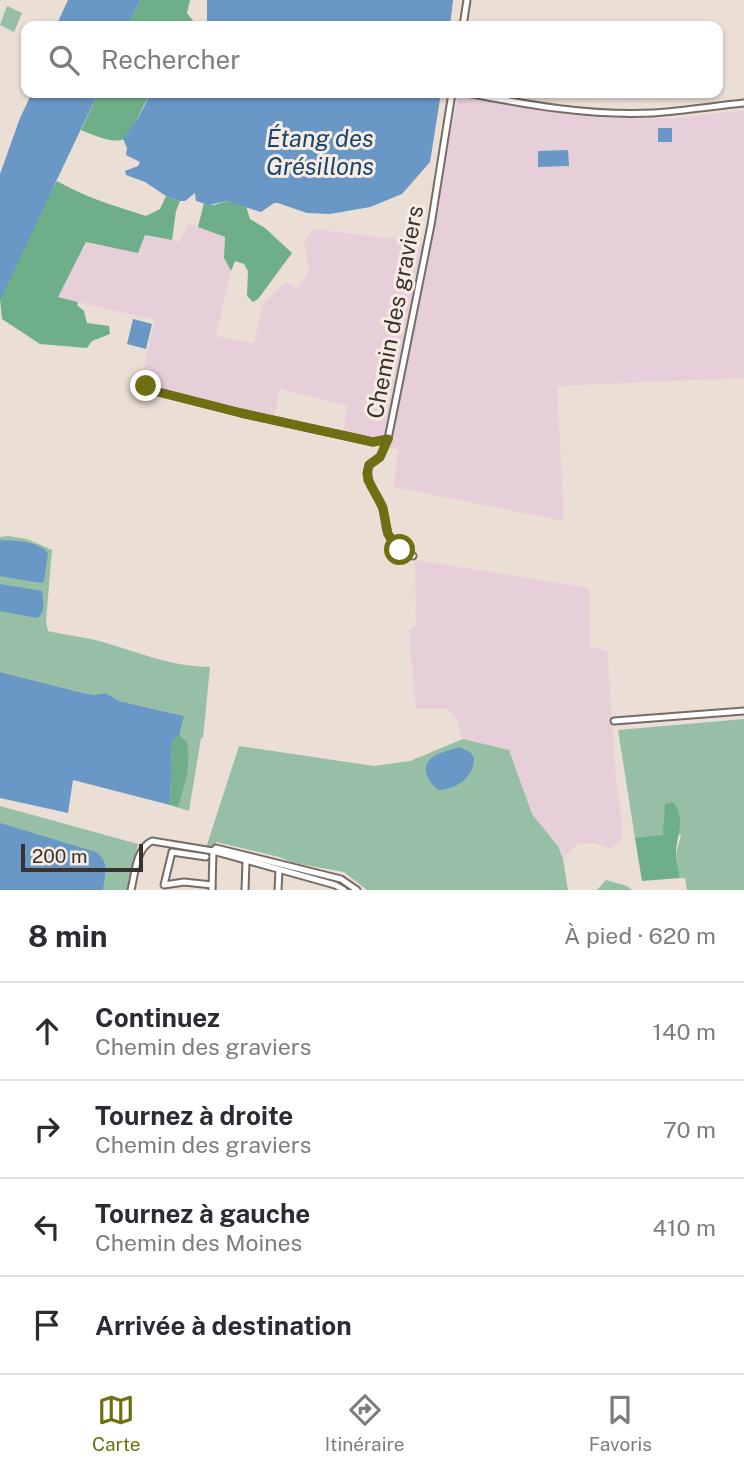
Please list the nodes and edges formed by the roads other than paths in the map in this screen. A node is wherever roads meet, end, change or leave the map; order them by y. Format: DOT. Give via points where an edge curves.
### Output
graph roads {
  1 [pos="467,0"];
  2 [pos="464,21"];
  3 [pos="451,98"];
  4 [pos="491,98"];
  5 [pos="744,103"];
  6 [pos="146,386"];
  7 [pos="388,439"];
  8 [pos="413,556"];
  9 [pos="744,711"];
  10 [pos="614,721"];
  11 [pos="213,850"];
  12 [pos="189,851"];
  13 [pos="206,857"];
  14 [pos="246,861"];
  15 [pos="279,870"];
  16 [pos="212,887"];
  17 [pos="340,889"];
  18 [pos="131,890"];
  19 [pos="246,890"];
  20 [pos="278,890"];
  21 [pos="357,890"];
  1 -- 2 [label="street"];
  3 -- 7 [label="street, Chemin des graviers"];
  4 -- 5 [label="street" via="601,112 652,113"];
  6 -- 7 [label="street" via="373,442"];
  7 -- 8 [label="street, Chemin des graviers" via="380,457 369,465 368,480 383,508 388,534 400,550"];
  9 -- 10 [label="street"];
  11 -- 12 [label="street"];
  11 -- 14 [label="street"];
  11 -- 16 [label="street"];
  11 -- 21 [label="street" via="341,879"];
  12 -- 13 [label="street"];
  12 -- 16 [label="street" via="172,852 164,885 184,882"];
  12 -- 18 [label="street" via="152,841 143,847"];
  14 -- 15 [label="street"];
  14 -- 19 [label="street"];
  15 -- 17 [label="street"];
  15 -- 20 [label="street"];
}
